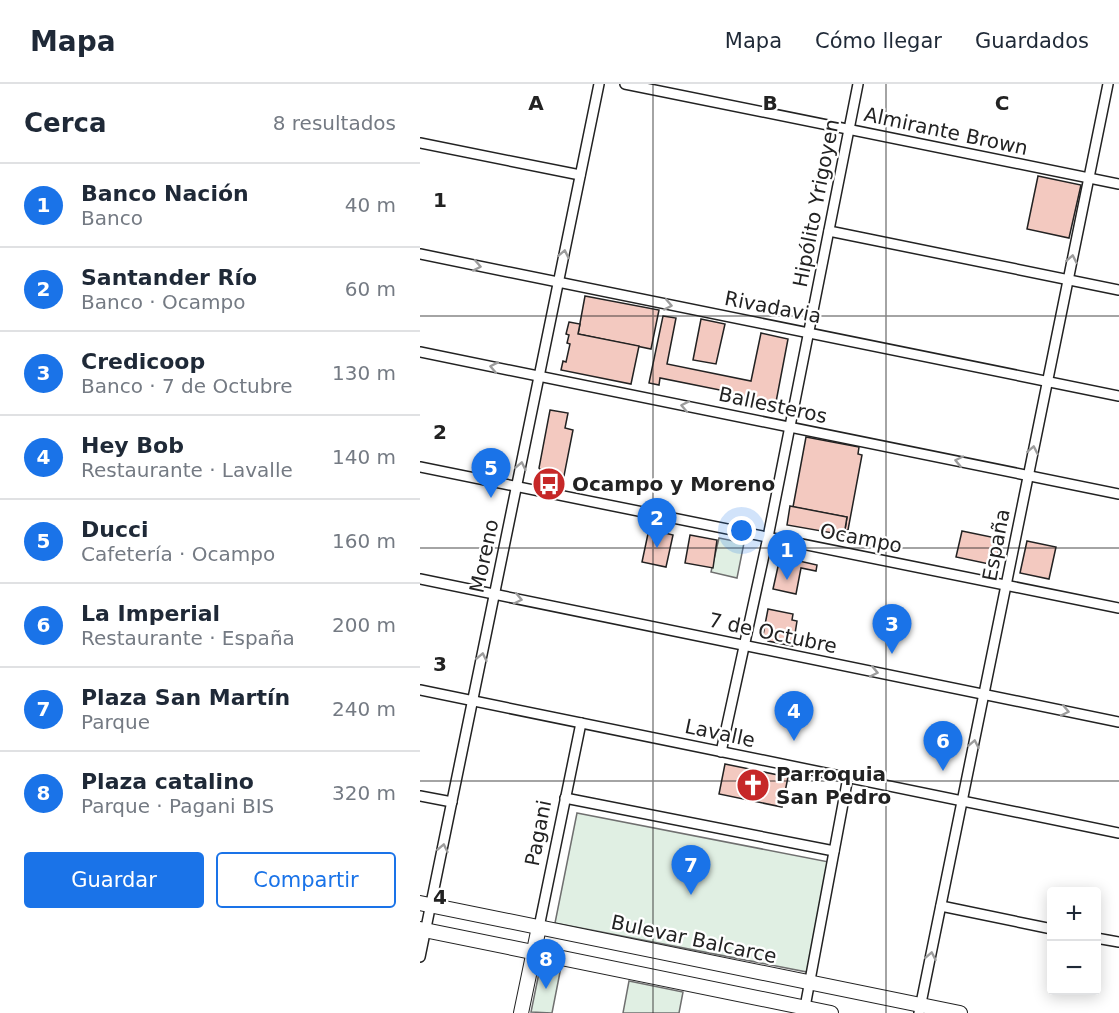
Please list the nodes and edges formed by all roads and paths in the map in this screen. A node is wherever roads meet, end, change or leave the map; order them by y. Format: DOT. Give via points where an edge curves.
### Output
graph roads {
  1 [pos="599,84"];
  2 [pos="625,84"];
  3 [pos="858,84"];
  4 [pos="1108,84"];
  5 [pos="849,129"];
  6 [pos="420,142"];
  7 [pos="580,175"];
  8 [pos="1089,178"];
  9 [pos="1119,184"];
  10 [pos="829,231"];
  11 [pos="420,254"];
  12 [pos="1068,279"];
  13 [pos="558,282"];
  14 [pos="1119,290"];
  15 [pos="808,333"];
  16 [pos="420,352"];
  17 [pos="539,376"];
  18 [pos="1047,381"];
  19 [pos="1119,396"];
  20 [pos="790,427"];
  21 [pos="420,467"];
  22 [pos="1028,476"];
  23 [pos="517,486"];
  24 [pos="1119,494"];
  25 [pos="768,537"];
  26 [pos="420,579"];
  27 [pos="1006,585"];
  28 [pos="494,594"];
  29 [pos="1119,608"];
  30 [pos="744,646"];
  31 [pos="420,690"];
  32 [pos="984,695"];
  33 [pos="472,701"];
  34 [pos="581,723"];
  35 [pos="1119,723"];
  36 [pos="721,752"];
  37 [pos="848,777"];
  38 [pos="420,796"];
  39 [pos="565,798"];
  40 [pos="963,801"];
  41 [pos="452,802"];
  42 [pos="1119,833"];
  43 [pos="834,851"];
  44 [pos="425,904"];
  45 [pos="941,906"];
  46 [pos="539,927"];
  47 [pos="1047,927"];
  48 [pos="423,929"];
  49 [pos="1101,939"];
  50 [pos="1119,942"];
  51 [pos="535,951"];
  52 [pos="420,957"];
  53 [pos="810,982"];
  54 [pos="805,1007"];
  55 [pos="920,1009"];
  56 [pos="521,1013"];
  57 [pos="831,1013"];
  58 [pos="960,1013"];
  1 -- 7 [label="street, Moreno"];
  2 -- 5 [label="street, Almirante Brown"];
  3 -- 5 [label="street, Hipólito Yrigoyen"];
  4 -- 8 [label="street, España"];
  5 -- 8 [label="street, Almirante Brown"];
  5 -- 10 [label="street, Hipólito Yrigoyen"];
  6 -- 7 [label="street"];
  13 -- 7 [label="street, Moreno, one-way"];
  8 -- 9 [label="street, Almirante Brown"];
  12 -- 8 [label="street, España, one-way"];
  10 -- 12 [label="street"];
  10 -- 15 [label="street, Hipólito Yrigoyen"];
  11 -- 13 [label="street, Rivadavia, one-way"];
  12 -- 14 [label="street"];
  12 -- 18 [label="street, España"];
  13 -- 15 [label="street, Rivadavia, one-way"];
  13 -- 17 [label="street, Moreno"];
  15 -- 18 [label="street, Rivadavia"];
  15 -- 20 [label="street, Hipólito Yrigoyen"];
  17 -- 16 [label="street, Ballesteros, one-way"];
  20 -- 17 [label="street, Ballesteros, one-way"];
  23 -- 17 [label="street, Moreno, one-way"];
  18 -- 19 [label="street, Rivadavia"];
  22 -- 18 [label="street, España, one-way"];
  22 -- 20 [label="street, Ballesteros, one-way"];
  20 -- 25 [label="street, Hipólito Yrigoyen"];
  21 -- 23 [label="street, Ocampo"];
  22 -- 24 [label="street, Ballesteros"];
  22 -- 27 [label="street, España"];
  23 -- 25 [label="street, Ocampo"];
  23 -- 28 [label="street, Moreno"];
  25 -- 27 [label="street, Ocampo"];
  25 -- 30 [label="street, Hipólito Yrigoyen"];
  26 -- 28 [label="street, 7 de Octubre"];
  27 -- 29 [label="street, Ocampo"];
  27 -- 32 [label="street, España"];
  28 -- 30 [label="street, 7 de Octubre, one-way"];
  33 -- 28 [label="street, Moreno, one-way"];
  30 -- 32 [label="street, 7 de Octubre, one-way"];
  30 -- 36 [label="street, Hipólito Yrigoyen"];
  31 -- 33 [label="street, Lavalle"];
  32 -- 35 [label="street, 7 de Octubre, one-way"];
  40 -- 32 [label="street, España, one-way"];
  33 -- 34 [label="street, Lavalle"];
  33 -- 41 [label="street, Moreno"];
  34 -- 36 [label="street, Lavalle"];
  34 -- 39 [label="street, Pagani"];
  36 -- 37 [label="street, Lavalle"];
  37 -- 40 [label="street, Lavalle"];
  37 -- 43 [label="street"];
  38 -- 41 [label="street"];
  39 -- 43 [label="street"];
  39 -- 46 [label="street, Pagani"];
  40 -- 42 [label="street, Lavalle"];
  40 -- 45 [label="street, España"];
  44 -- 41 [label="street, Moreno, one-way"];
  43 -- 53 [label="street"];
  44 -- 46 [label="main road, Bulevar Balcarce"];
  44 -- 48 [label="street, Moreno"];
  45 -- 47 [label="street"];
  55 -- 45 [label="street, España, one-way"];
  46 -- 51 [label="main road, Pagani"];
  46 -- 53 [label="main road, Bulevar Balcarce"];
  48 -- 51 [label="main road"];
  48 -- 52 [label="street, Moreno"];
  49 -- 50 [label="street"];
  51 -- 54 [label="main road"];
  51 -- 56 [label="main road, Pagani"];
  53 -- 54 [label="street"];
  53 -- 55 [label="main road, Bulevar Balcarce"];
  54 -- 57 [label="main road"];
  55 -- 58 [label="main road, Bulevar Balcarce"];
}
